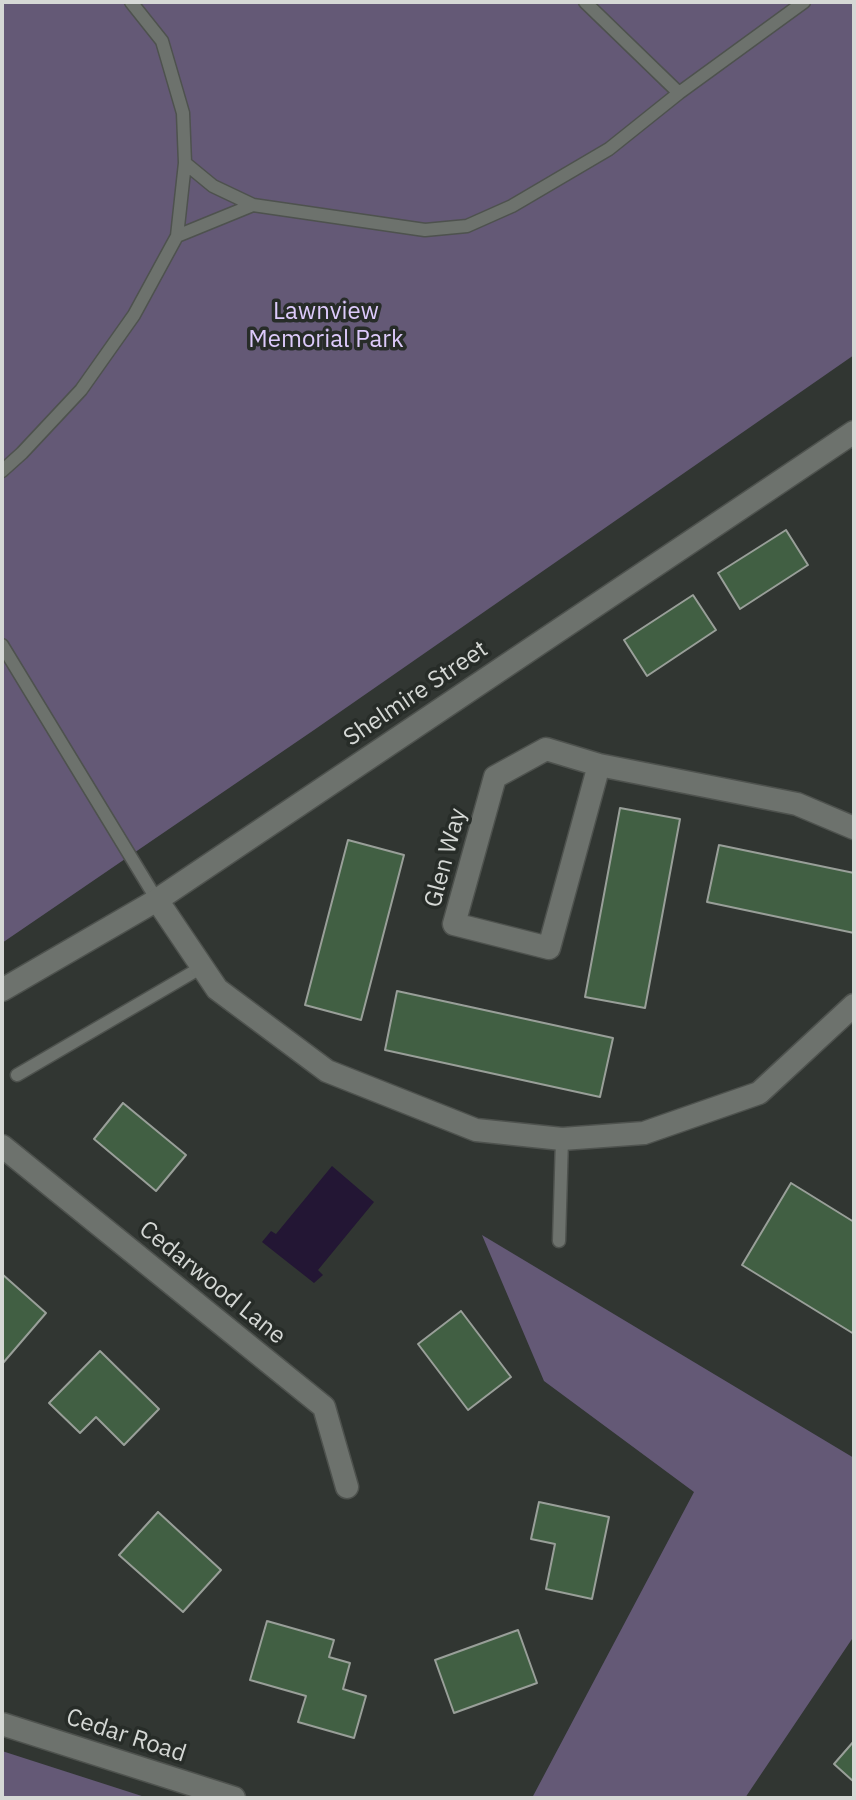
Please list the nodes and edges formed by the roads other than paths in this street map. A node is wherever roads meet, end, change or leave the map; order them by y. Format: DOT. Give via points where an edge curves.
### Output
graph roads {
  1 [pos="131,2"];
  2 [pos="585,2"];
  3 [pos="804,2"];
  4 [pos="679,93"];
  5 [pos="185,163"];
  6 [pos="253,205"];
  7 [pos="177,236"];
  8 [pos="854,432"];
  9 [pos="2,471"];
  10 [pos="2,645"];
  11 [pos="599,765"];
  12 [pos="854,828"];
  13 [pos="157,900"];
  14 [pos="202,967"];
  15 [pos="2,990"];
  16 [pos="854,1005"];
  17 [pos="17,1075"];
  18 [pos="562,1139"];
  19 [pos="2,1146"];
  20 [pos="559,1241"];
  21 [pos="347,1487"];
  22 [pos="2,1724"];
  23 [pos="234,1798"];
  1 -- 5 [label="lane" via="162,41 183,113"];
  2 -- 4 [label="lane"];
  3 -- 4 [label="lane"];
  4 -- 6 [label="lane" via="609,149 467,226 425,230"];
  5 -- 6 [label="lane" via="213,186"];
  5 -- 7 [label="lane"];
  6 -- 7 [label="lane"];
  7 -- 9 [label="lane" via="134,315 81,390"];
  8 -- 13 [label="street, Shelmire Street"];
  10 -- 13 [label="lane"];
  11 -- 11 [label="street, Glen Way" via="546,749 495,777 454,924 549,948"];
  11 -- 12 [label="street, Glen Way" via="797,804"];
  13 -- 14 [label="street"];
  13 -- 15 [label="street, Shelmire Street"];
  14 -- 17 [label="lane"];
  14 -- 18 [label="street" via="217,989 327,1071 476,1130"];
  16 -- 18 [label="street" via="759,1093 644,1133"];
  18 -- 20 [label="lane"];
  19 -- 21 [label="street, Cedarwood Lane" via="324,1407"];
  22 -- 23 [label="street, Cedar Road"];
}
